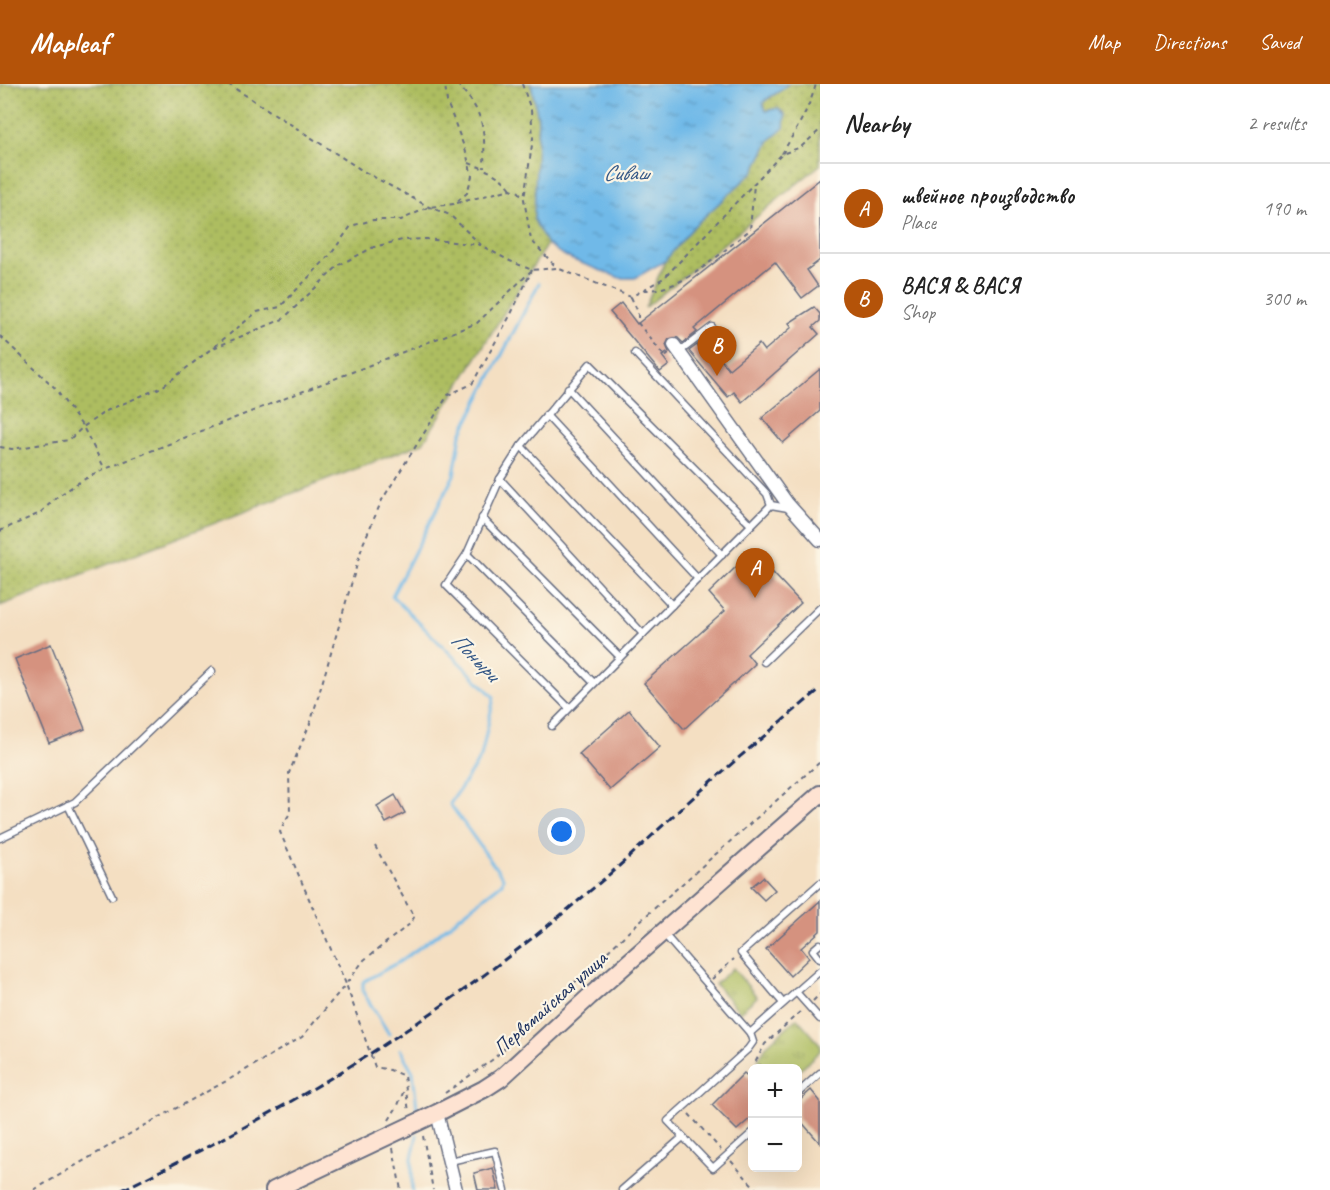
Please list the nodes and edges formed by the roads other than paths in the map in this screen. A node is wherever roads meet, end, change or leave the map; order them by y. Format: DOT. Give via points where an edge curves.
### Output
graph roads {
  1 [pos="712,327"];
  2 [pos="676,349"];
  3 [pos="635,353"];
  4 [pos="568,388"];
  5 [pos="546,415"];
  6 [pos="521,446"];
  7 [pos="500,480"];
  8 [pos="771,505"];
  9 [pos="792,508"];
  10 [pos="482,518"];
  11 [pos="751,525"];
  12 [pos="820,540"];
  13 [pos="467,554"];
  14 [pos="722,555"];
  15 [pos="698,579"];
  16 [pos="672,605"];
  17 [pos="820,608"];
  18 [pos="643,634"];
  19 [pos="620,657"];
  20 [pos="764,662"];
  21 [pos="212,671"];
  22 [pos="594,683"];
  23 [pos="569,708"];
  24 [pos="552,726"];
  25 [pos="820,794"];
  26 [pos="68,805"];
  27 [pos="0,838"];
  28 [pos="820,883"];
  29 [pos="112,896"];
  30 [pos="663,932"];
  31 [pos="820,944"];
  32 [pos="820,958"];
  33 [pos="820,971"];
  34 [pos="796,992"];
  35 [pos="783,1003"];
  36 [pos="820,1019"];
  37 [pos="750,1033"];
  38 [pos="819,1075"];
  39 [pos="802,1090"];
  40 [pos="437,1113"];
  41 [pos="683,1137"];
  42 [pos="748,1137"];
  43 [pos="450,1161"];
  44 [pos="274,1190"];
  45 [pos="456,1190"];
  46 [pos="505,1190"];
  47 [pos="622,1190"];
  1 -- 2 [label="lane"];
  2 -- 9 [label="street"];
  3 -- 8 [label="lane" via="767,494"];
  4 -- 5 [label="lane"];
  4 -- 11 [label="lane" via="590,364"];
  4 -- 14 [label="lane"];
  5 -- 6 [label="lane"];
  5 -- 15 [label="lane"];
  6 -- 7 [label="lane"];
  6 -- 16 [label="lane"];
  7 -- 10 [label="lane"];
  7 -- 18 [label="lane"];
  8 -- 9 [label="lane"];
  8 -- 11 [label="lane"];
  9 -- 12 [label="street"];
  10 -- 13 [label="lane"];
  10 -- 19 [label="lane"];
  11 -- 14 [label="lane"];
  13 -- 22 [label="lane"];
  13 -- 23 [label="lane" via="446,585"];
  14 -- 15 [label="lane"];
  15 -- 16 [label="lane"];
  16 -- 18 [label="lane"];
  17 -- 20 [label="lane"];
  18 -- 19 [label="lane"];
  19 -- 22 [label="lane"];
  21 -- 26 [label="lane"];
  22 -- 23 [label="lane"];
  23 -- 24 [label="lane"];
  25 -- 30 [label="street, Первомайская улица"];
  26 -- 27 [label="lane"];
  26 -- 29 [label="lane"];
  28 -- 35 [label="lane" via="741,953"];
  30 -- 37 [label="lane"];
  30 -- 40 [label="street, Первомайская улица" via="501,1078"];
  31 -- 32 [label="lane" via="813,951"];
  33 -- 34 [label="lane"];
  34 -- 35 [label="lane"];
  34 -- 36 [label="lane"];
  35 -- 37 [label="lane"];
  37 -- 41 [label="lane" via="753,1042 748,1049 668,1121"];
  38 -- 39 [label="lane"];
  40 -- 43 [label="street"];
  40 -- 44 [label="street, Первомайская улица"];
  41 -- 42 [label="lane" via="713,1168"];
  41 -- 47 [label="lane"];
  43 -- 45 [label="street"];
  43 -- 46 [label="lane" via="495,1151"];
}
